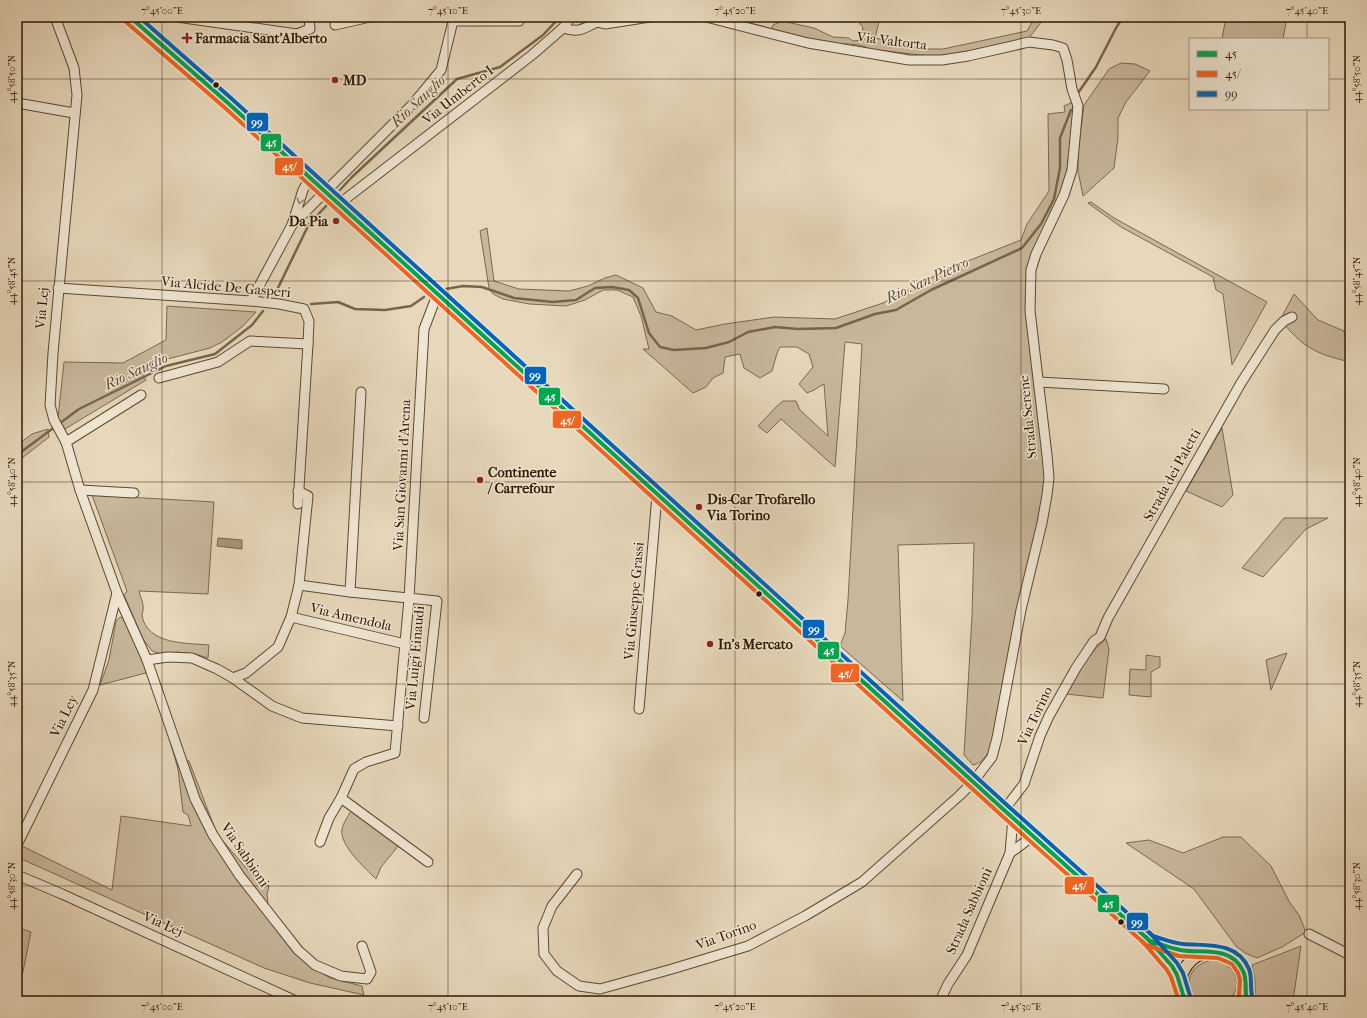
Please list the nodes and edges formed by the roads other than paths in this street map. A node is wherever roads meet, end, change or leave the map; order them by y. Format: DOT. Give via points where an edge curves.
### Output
graph roads {
  1 [pos="54,17"];
  2 [pos="130,17"];
  3 [pos="177,17"];
  4 [pos="309,17"];
  5 [pos="370,17"];
  6 [pos="571,17"];
  7 [pos="589,17"];
  8 [pos="650,17"];
  9 [pos="706,17"];
  10 [pos="453,19"];
  11 [pos="144,21"];
  12 [pos="519,21"];
  13 [pos="597,22"];
  14 [pos="335,25"];
  15 [pos="563,28"];
  16 [pos="1063,48"];
  17 [pos="17,103"];
  18 [pos="74,113"];
  19 [pos="310,178"];
  20 [pos="325,192"];
  21 [pos="339,204"];
  22 [pos="292,225"];
  23 [pos="58,288"];
  24 [pos="438,295"];
  25 [pos="251,301"];
  26 [pos="1292,317"];
  27 [pos="308,344"];
  28 [pos="159,378"];
  29 [pos="1039,382"];
  30 [pos="1164,389"];
  31 [pos="361,392"];
  32 [pos="141,395"];
  33 [pos="66,442"];
  34 [pos="80,490"];
  35 [pos="298,491"];
  36 [pos="134,493"];
  37 [pos="657,495"];
  38 [pos="298,504"];
  39 [pos="300,585"];
  40 [pos="350,592"];
  41 [pos="117,593"];
  42 [pos="409,598"];
  43 [pos="291,617"];
  44 [pos="1100,637"];
  45 [pos="405,644"];
  46 [pos="148,660"];
  47 [pos="233,678"];
  48 [pos="638,709"];
  49 [pos="424,718"];
  50 [pos="398,726"];
  51 [pos="973,782"];
  52 [pos="341,798"];
  53 [pos="1004,810"];
  54 [pos="1012,818"];
  55 [pos="1033,836"];
  56 [pos="320,842"];
  57 [pos="17,845"];
  58 [pos="1010,853"];
  59 [pos="428,862"];
  60 [pos="17,874"];
  61 [pos="577,874"];
  62 [pos="1309,934"];
  63 [pos="1150,941"];
  64 [pos="362,946"];
  65 [pos="1206,952"];
  66 [pos="1350,955"];
  67 [pos="1183,997"];
  68 [pos="1245,999"];
  69 [pos="296,1001"];
  70 [pos="940,1001"];
  1 -- 18 [label="street, Via Lej" via="74,68 77,95"];
  2 -- 11 [label="main road"];
  3 -- 4 [label="street" via="297,34 310,30"];
  5 -- 14 [label="street"];
  6 -- 15 [label="street, Via Umberto I"];
  7 -- 13 [label="street"];
  8 -- 13 [label="street" via="605,24"];
  9 -- 16 [label="street, Via Valtorta" via="808,43 909,60 942,60 1029,42"];
  10 -- 12 [label="street"];
  10 -- 20 [label="street" via="441,70 412,105"];
  11 -- 19 [label="main road"];
  13 -- 15 [label="street" via="573,31"];
  15 -- 21 [label="street, Via Umberto I" via="532,55"];
  16 -- 29 [label="street, Strada Serene" via="1078,106 1078,116 1072,170 1064,195 1031,270 1030,311"];
  17 -- 18 [label="street"];
  18 -- 23 [label="street, Via Lej"];
  19 -- 20 [label="main road"];
  19 -- 22 [label="street, one-way" via="303,190"];
  20 -- 21 [label="main road"];
  20 -- 22 [label="street"];
  21 -- 24 [label="main road"];
  22 -- 25 [label="street"];
  23 -- 25 [label="street, Via Alcide De Gasperi"];
  23 -- 33 [label="street, Via Lej" via="50,405 54,420"];
  24 -- 37 [label="main road"];
  24 -- 42 [label="street, Via San Giovanni d'Arena" via="424,329"];
  25 -- 27 [label="street, Via Alcide De Gasperi" via="304,309 309,321"];
  26 -- 44 [label="street, Strada dei Paletti" via="1275,330 1241,383 1108,618"];
  27 -- 28 [label="street" via="250,341 218,362"];
  27 -- 35 [label="street, Via Alcide De Gasperi"];
  29 -- 30 [label="street"];
  29 -- 51 [label="street, Strada Serene" via="1049,478 1047,495 1021,610 998,738 992,757"];
  31 -- 40 [label="street"];
  32 -- 33 [label="street"];
  33 -- 34 [label="street, Via Lej"];
  34 -- 36 [label="street"];
  34 -- 41 [label="street, Via Lej"];
  35 -- 38 [label="street, Via Alcide De Gasperi"];
  35 -- 39 [label="street" via="308,496"];
  37 -- 48 [label="street, Via Giuseppe Grassi"];
  37 -- 51 [label="main road"];
  39 -- 40 [label="street"];
  39 -- 43 [label="street"];
  40 -- 42 [label="street"];
  41 -- 46 [label="street, Via Lej"];
  41 -- 57 [label="street, Via Ley" via="93,690"];
  42 -- 45 [label="street, Via San Giovanni d'Arena"];
  42 -- 49 [label="street, Via Luigi Einaudi" via="437,601"];
  43 -- 45 [label="street, Via Amendola"];
  43 -- 47 [label="street" via="278,647 246,673"];
  44 -- 53 [label="street, Via Torino" via="1094,641 1080,661 1060,695 1040,736 1024,784"];
  45 -- 50 [label="street, Via San Giovanni d'Arena"];
  46 -- 47 [label="street" via="168,657 192,658"];
  46 -- 64 [label="street, Via Sabbioni" via="195,799 213,836 240,876 298,950 315,964 341,976 367,979 371,972"];
  47 -- 50 [label="street" via="272,706 302,718"];
  50 -- 52 [label="street, Via San Giovanni d'Arena" via="395,753 366,762 354,769"];
  51 -- 53 [label="main road"];
  51 -- 61 [label="street, Via Torino" via="862,882 805,916 748,946 600,989 579,986 557,971 544,954 543,928 552,906"];
  52 -- 56 [label="street" via="329,818"];
  52 -- 59 [label="street"];
  53 -- 54 [label="main road"];
  54 -- 55 [label="main road"];
  54 -- 58 [label="street, Strada Sabbioni"];
  55 -- 58 [label="street"];
  55 -- 63 [label="main road"];
  58 -- 70 [label="street, Strada Sabbioni" via="967,954"];
  60 -- 69 [label="street, Via Lej"];
  62 -- 66 [label="street"];
  63 -- 65 [label="main road" via="1180,950"];
  63 -- 67 [label="main road" via="1172,966"];
  65 -- 67 [label="main road" via="1186,965 1182,976"];
  65 -- 68 [label="main road" via="1226,954 1240,964 1246,979"];
}
